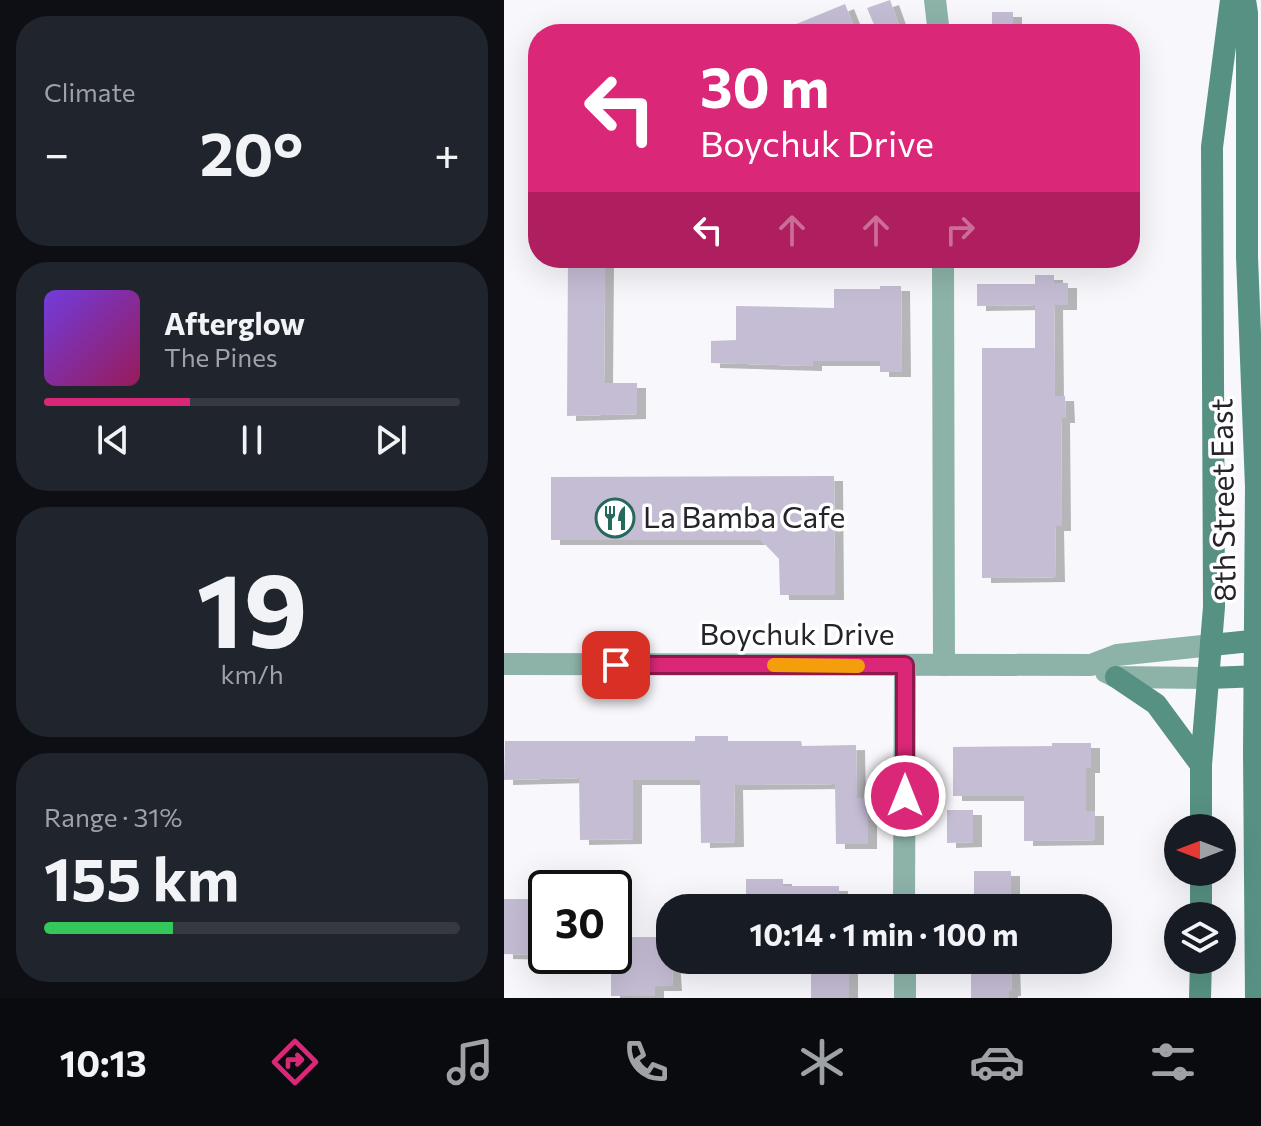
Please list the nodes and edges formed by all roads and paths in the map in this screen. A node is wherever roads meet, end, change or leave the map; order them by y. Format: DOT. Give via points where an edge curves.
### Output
graph roads {
  1 [pos="935,0"];
  2 [pos="1231,0"];
  3 [pos="1245,0"];
  4 [pos="938,24"];
  5 [pos="943,268"];
  6 [pos="1259,494"];
  7 [pos="1259,641"];
  8 [pos="1212,645"];
  9 [pos="504,664"];
  10 [pos="905,665"];
  11 [pos="944,665"];
  12 [pos="1091,665"];
  13 [pos="1258,676"];
  14 [pos="1116,677"];
  15 [pos="1209,678"];
  16 [pos="1258,748"];
  17 [pos="1201,765"];
  18 [pos="1201,814"];
  19 [pos="904,894"];
  20 [pos="905,974"];
  21 [pos="1201,974"];
  22 [pos="905,998"];
  23 [pos="1200,998"];
  24 [pos="1256,998"];
  1 -- 4 [label="street"];
  2 -- 8 [label="main road, 8th Street East" via="1212,147"];
  3 -- 6 [label="main road, 8th Street East" via="1247,257"];
  5 -- 11 [label="street"];
  6 -- 7 [label="main road, 8th Street East"];
  7 -- 8 [label="main road, Boychuk Drive"];
  7 -- 13 [label="main road, 8th Street East"];
  8 -- 12 [label="street, Boychuk Drive" via="1117,655"];
  8 -- 15 [label="main road, 8th Street East"];
  9 -- 10 [label="street, Boychuk Drive"];
  10 -- 11 [label="street, Boychuk Drive"];
  10 -- 19 [label="street"];
  11 -- 12 [label="street, Boychuk Drive"];
  12 -- 14 [label="street, Boychuk Drive"];
  13 -- 15 [label="main road, Boychuk Drive"];
  13 -- 16 [label="main road, 8th Street East"];
  14 -- 15 [label="street, Boychuk Drive"];
  14 -- 17 [label="main road" via="1156,704"];
  15 -- 17 [label="main road, 8th Street East"];
  16 -- 24 [label="main road, 8th Street East"];
  17 -- 18 [label="main road, 8th Street East"];
  20 -- 22 [label="street"];
  21 -- 23 [label="main road"];
}
